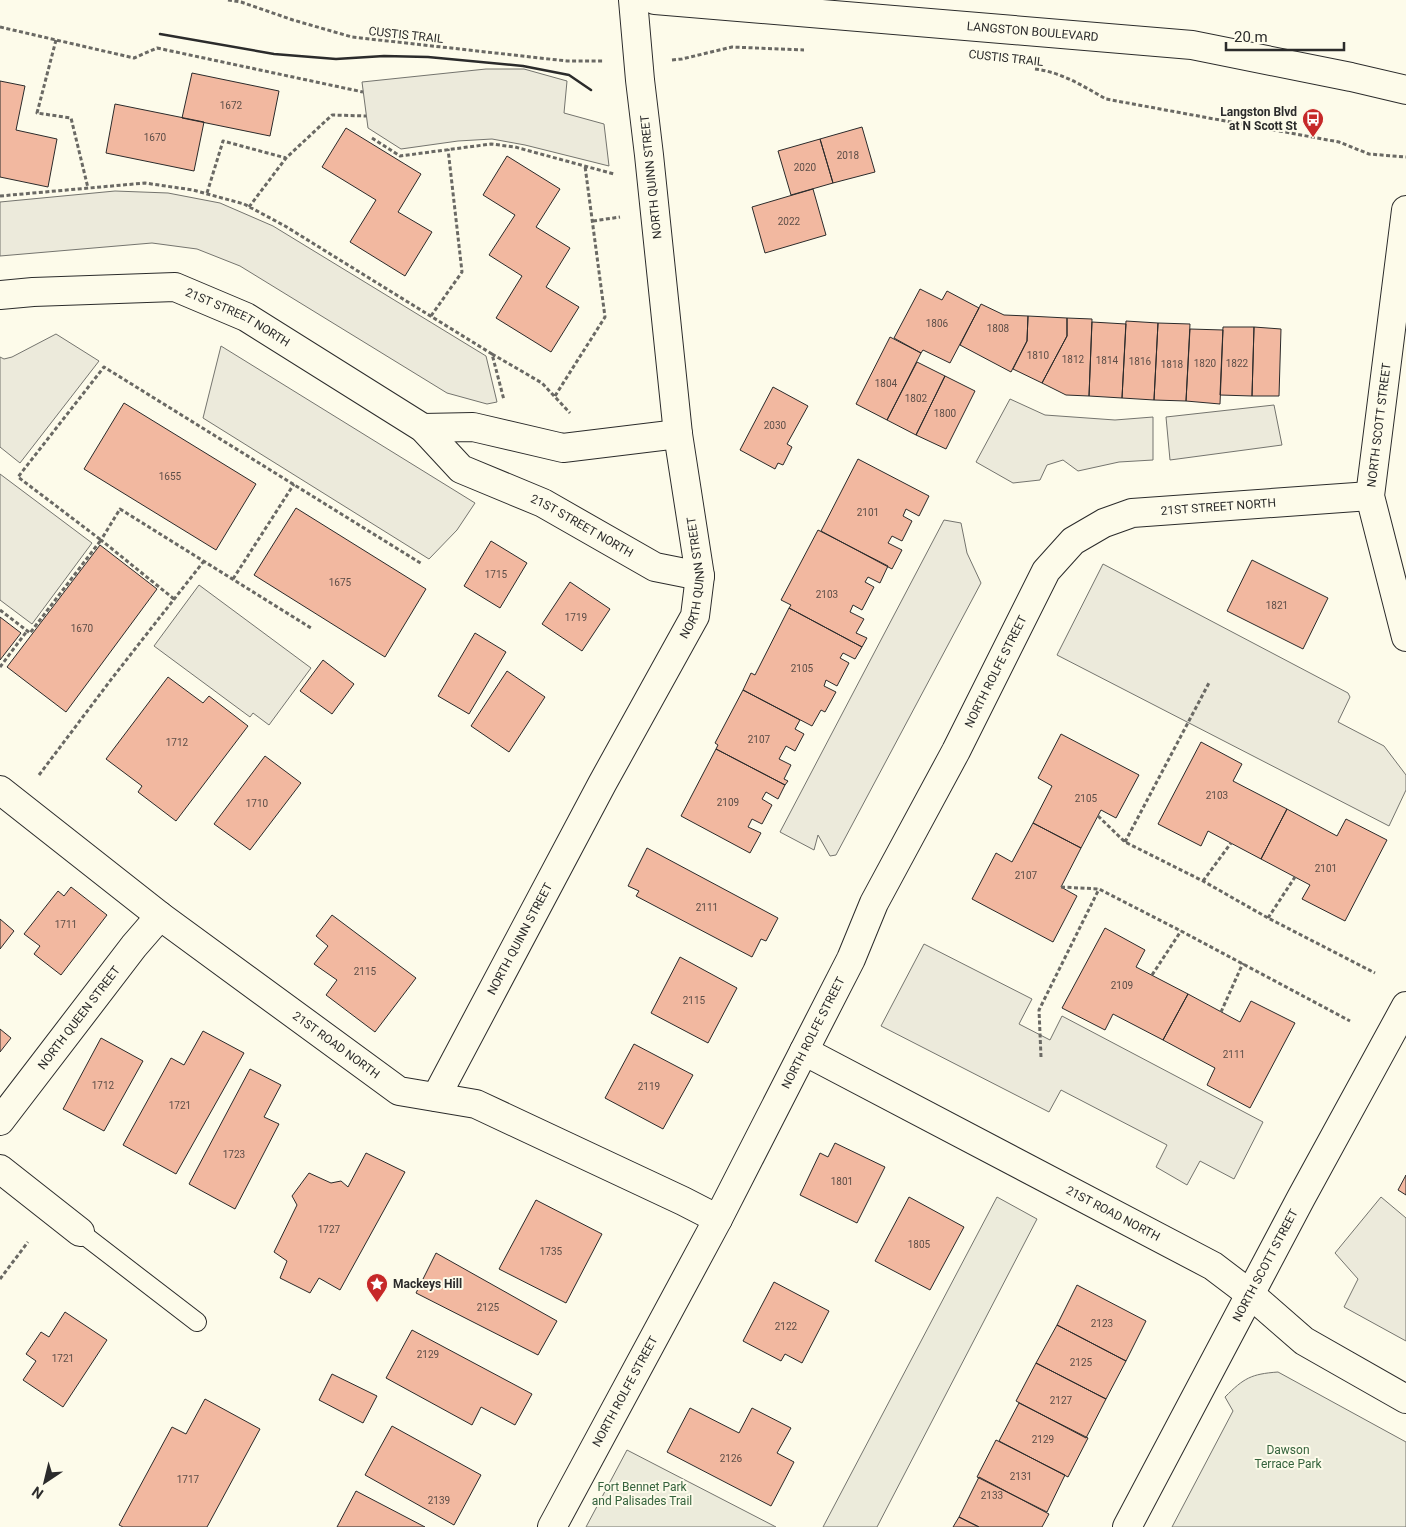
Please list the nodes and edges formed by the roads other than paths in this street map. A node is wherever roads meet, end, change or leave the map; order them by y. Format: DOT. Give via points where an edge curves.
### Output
graph roads {
  1 [pos="633,0"];
  2 [pos="655,0"];
  3 [pos="1406,90"];
  4 [pos="1406,210"];
  5 [pos="0,295"];
  6 [pos="423,428"];
  7 [pos="678,434"];
  8 [pos="1370,496"];
  9 [pos="1073,541"];
  10 [pos="700,576"];
  11 [pos="1406,637"];
  12 [pos="0,790"];
  13 [pos="160,916"];
  14 [pos="1406,1006"];
  15 [pos="804,1051"];
  16 [pos="436,1097"];
  17 [pos="0,1121"];
  18 [pos="0,1169"];
  19 [pos="718,1219"];
  20 [pos="80,1232"];
  21 [pos="1250,1294"];
  22 [pos="198,1322"];
  23 [pos="1406,1399"];
  24 [pos="552,1527"];
  25 [pos="1127,1527"];
  1 -- 7 [label="street, NORTH QUINN STREET"];
  2 -- 3 [label="street, LANGSTON BOULEVARD" via="1192,45"];
  4 -- 8 [label="street, NORTH SCOTT STREET"];
  5 -- 6 [label="street, 21ST STREET NORTH" via="175,287 246,318"];
  6 -- 7 [label="street" via="473,428 563,448"];
  6 -- 10 [label="street, 21ST STREET NORTH" via="462,469 543,503 655,567"];
  7 -- 10 [label="street, NORTH QUINN STREET"];
  8 -- 9 [label="street, 21ST STREET NORTH" via="1132,513 1104,523"];
  8 -- 11 [label="street, NORTH SCOTT STREET"];
  9 -- 15 [label="street, NORTH ROLFE STREET" via="1046,571 1034,592 956,751 874,903 851,959"];
  10 -- 16 [label="street, NORTH QUINN STREET" via="695,616"];
  12 -- 13 [label="street, 21ST ROAD NORTH"];
  13 -- 16 [label="street, 21ST ROAD NORTH" via="399,1091"];
  13 -- 17 [label="street, NORTH QUEEN STREET"];
  14 -- 21 [label="street, NORTH SCOTT STREET"];
  15 -- 19 [label="street, NORTH ROLFE STREET"];
  15 -- 21 [label="street, 21ST ROAD NORTH" via="1213,1266"];
  16 -- 19 [label="street, 21ST ROAD NORTH" via="476,1104"];
  18 -- 20 [label="street"];
  19 -- 24 [label="street, NORTH ROLFE STREET"];
  20 -- 22 [label="lane"];
  21 -- 23 [label="street, 21ST ROAD NORTH" via="1304,1341"];
  21 -- 25 [label="street, NORTH SCOTT STREET"];
}
